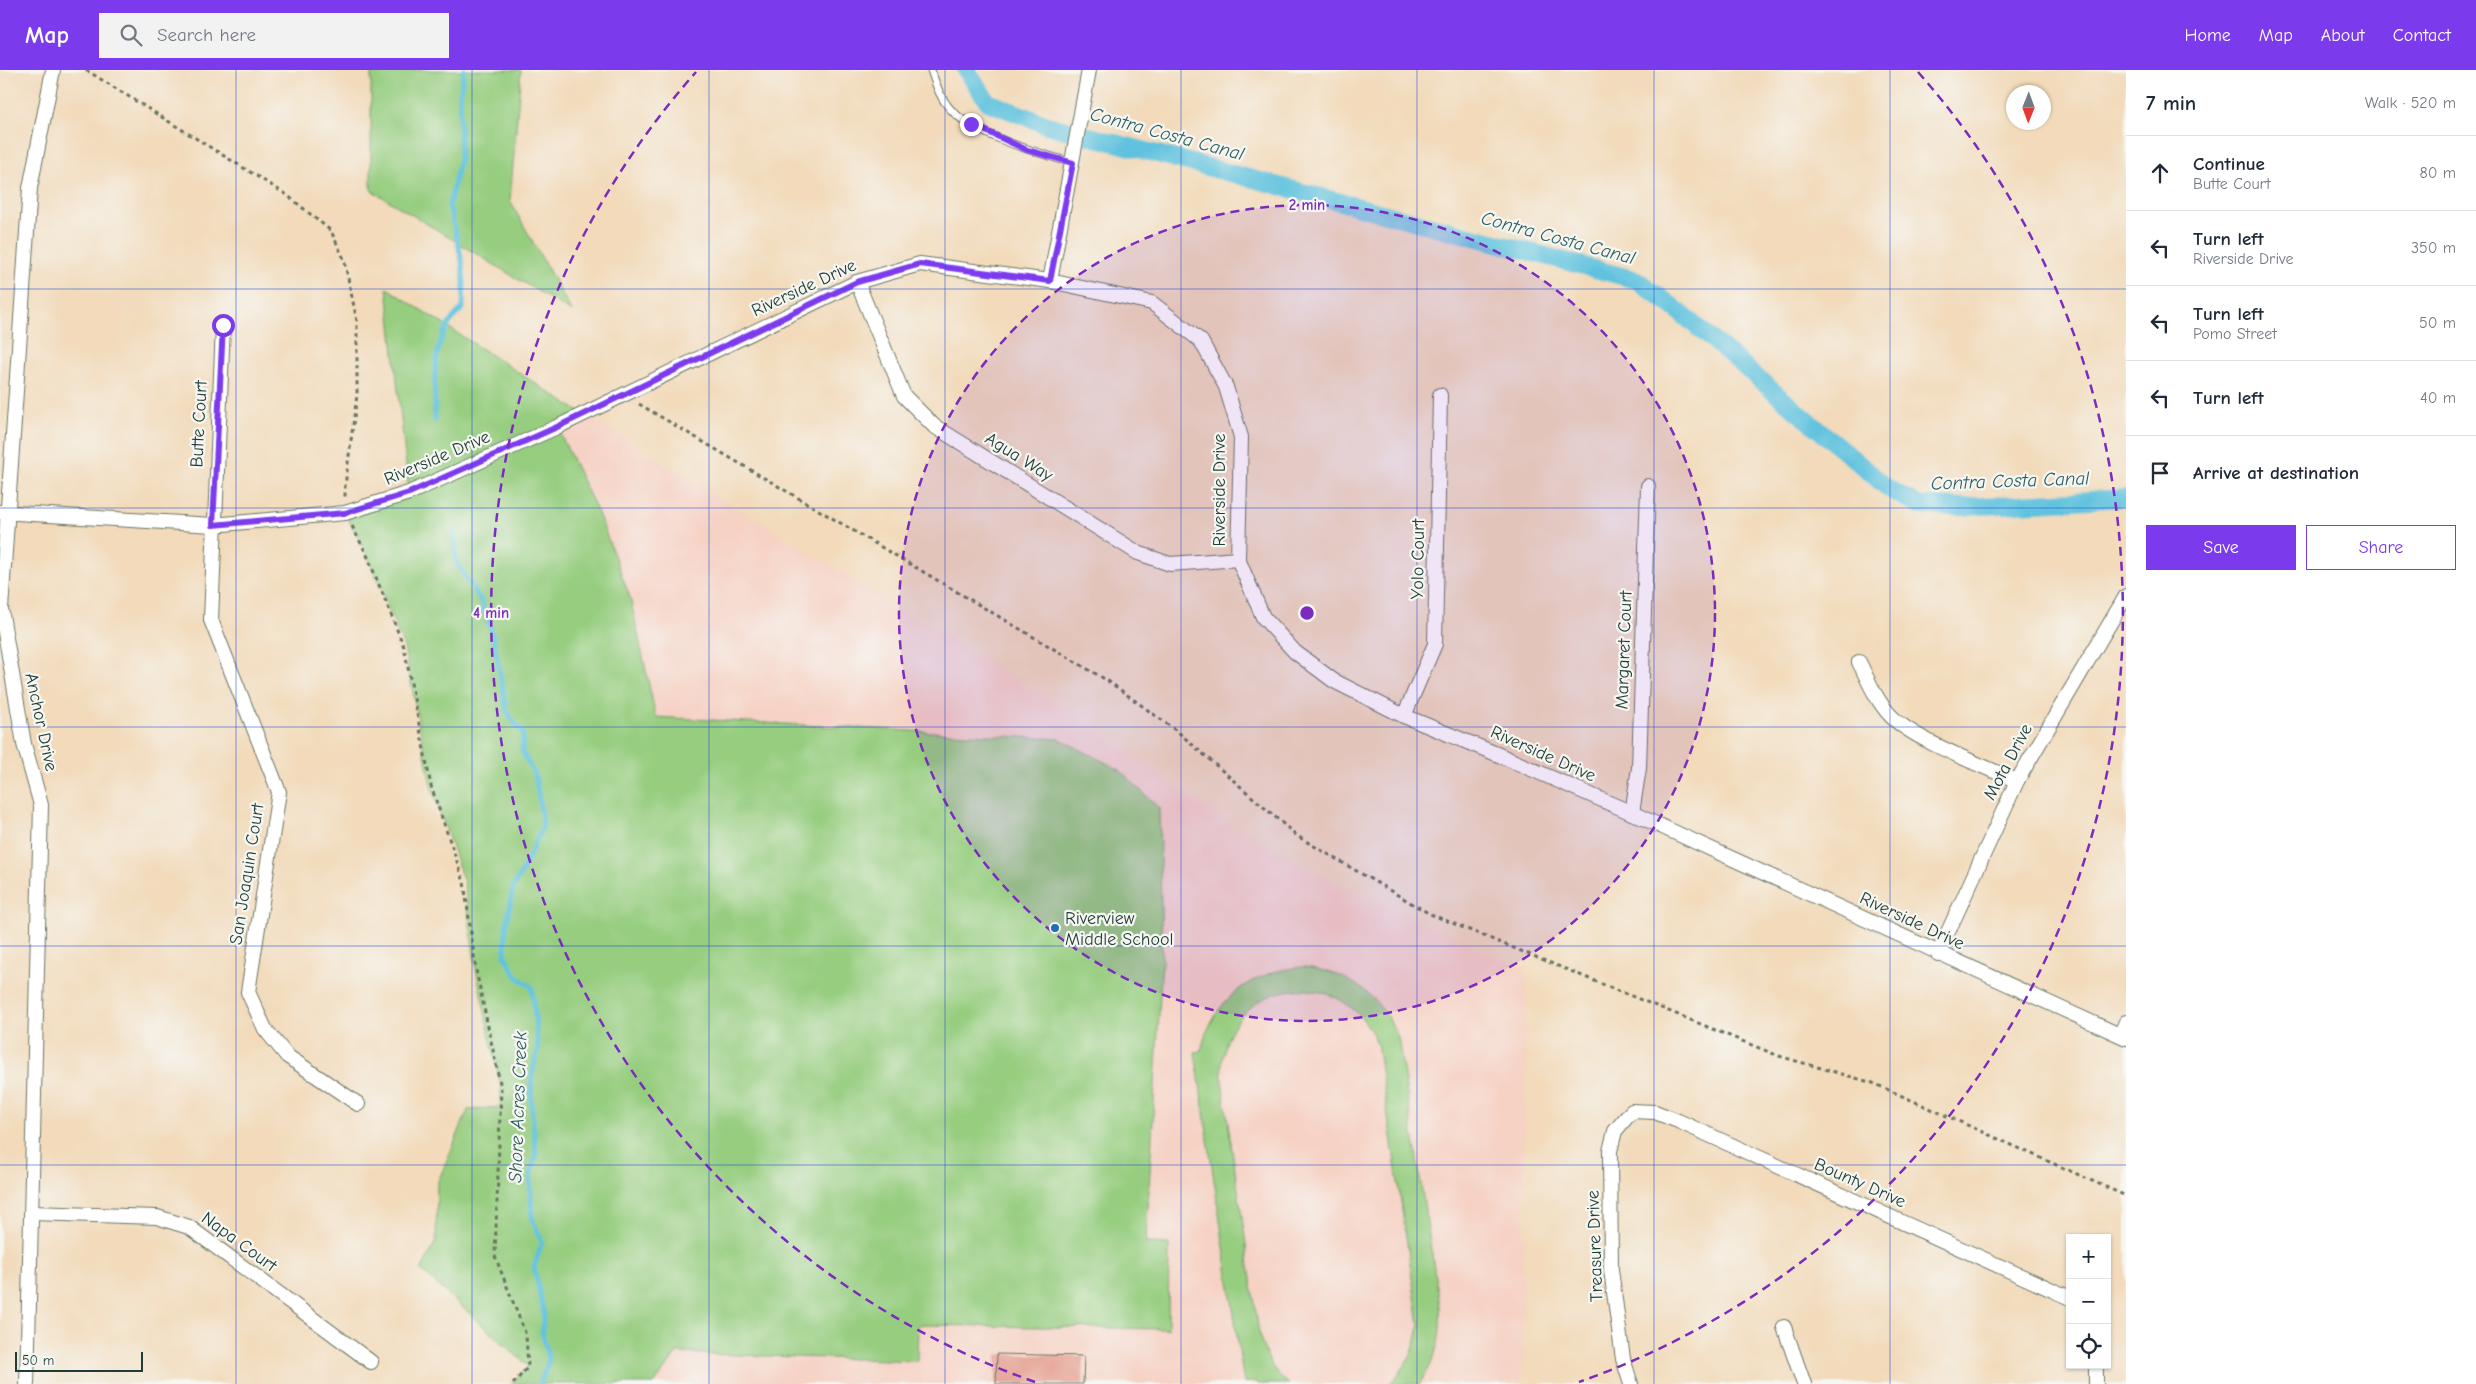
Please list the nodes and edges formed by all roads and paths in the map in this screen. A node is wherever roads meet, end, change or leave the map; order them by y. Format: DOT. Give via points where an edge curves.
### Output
graph roads {
  1 [pos="53,70"];
  2 [pos="86,70"];
  3 [pos="930,70"];
  4 [pos="1089,70"];
  5 [pos="1073,163"];
  6 [pos="1050,281"];
  7 [pos="857,282"];
  8 [pos="223,325"];
  9 [pos="623,395"];
  10 [pos="1440,395"];
  11 [pos="1648,486"];
  12 [pos="4,512"];
  13 [pos="345,513"];
  14 [pos="213,525"];
  15 [pos="1238,559"];
  16 [pos="2126,596"];
  17 [pos="1859,662"];
  18 [pos="1404,716"];
  19 [pos="2017,781"];
  20 [pos="1632,814"];
  21 [pos="1938,954"];
  22 [pos="2126,1022"];
  23 [pos="2123,1036"];
  24 [pos="358,1104"];
  25 [pos="1632,1111"];
  26 [pos="2126,1196"];
  27 [pos="32,1212"];
  28 [pos="2066,1296"];
  29 [pos="1784,1327"];
  30 [pos="371,1362"];
  31 [pos="2096,1369"];
  32 [pos="28,1384"];
  33 [pos="513,1384"];
  34 [pos="1631,1384"];
  35 [pos="1804,1384"];
  36 [pos="2096,1384"];
  1 -- 12 [label="street, Anchor Drive" via="30,188"];
  2 -- 13 [label="path" via="287,195 331,231 344,259 357,321 357,395 345,486"];
  3 -- 5 [label="lane" via="947,106 971,124 1027,150"];
  4 -- 5 [label="street"];
  5 -- 6 [label="street"];
  6 -- 7 [label="street, Riverside Drive" via="920,264"];
  6 -- 15 [label="street, Riverside Drive" via="1152,303 1201,341 1226,387 1241,437"];
  7 -- 9 [label="street, Riverside Drive"];
  7 -- 15 [label="street, Agua Way" via="904,396 934,426 1138,554 1170,564"];
  8 -- 14 [label="street, Butte Court"];
  9 -- 13 [label="street, Riverside Drive" via="409,493"];
  9 -- 26 [label="path" via="1108,681 1178,732 1297,836 1430,914 1779,1056 1873,1083"];
  10 -- 18 [label="street, Yolo Court" via="1435,644"];
  11 -- 20 [label="street, Margaret Court" via="1639,768"];
  12 -- 14 [label="street, Riverside Drive"];
  12 -- 27 [label="street, Anchor Drive" via="1,609 24,744 42,805"];
  13 -- 14 [label="street, Riverside Drive"];
  13 -- 33 [label="path" via="367,555 404,647 431,786 464,882 476,970 500,1088 495,1256 526,1335 528,1367"];
  14 -- 24 [label="street, San Joaquin Court" via="211,620 280,792 248,992 265,1029 287,1056"];
  15 -- 18 [label="street, Riverside Drive" via="1263,616 1296,652 1334,681"];
  16 -- 19 [label="street, Mota Drive"];
  17 -- 19 [label="street" via="1876,696 1891,716 1910,731"];
  18 -- 20 [label="street, Riverside Drive" via="1499,754"];
  19 -- 21 [label="street, Mota Drive"];
  20 -- 21 [label="street, Riverside Drive"];
  21 -- 23 [label="street, Riverside Drive"];
  22 -- 23 [label="street"];
  25 -- 28 [label="street, Bounty Drive" via="1655,1112"];
  25 -- 34 [label="street, Treasure Drive" via="1615,1131 1610,1151 1611,1270 1623,1359"];
  27 -- 30 [label="street, Napa Court" via="157,1217 189,1227"];
  27 -- 32 [label="street, Anchor Drive"];
  29 -- 35 [label="street"];
  31 -- 36 [label="street"];
}
